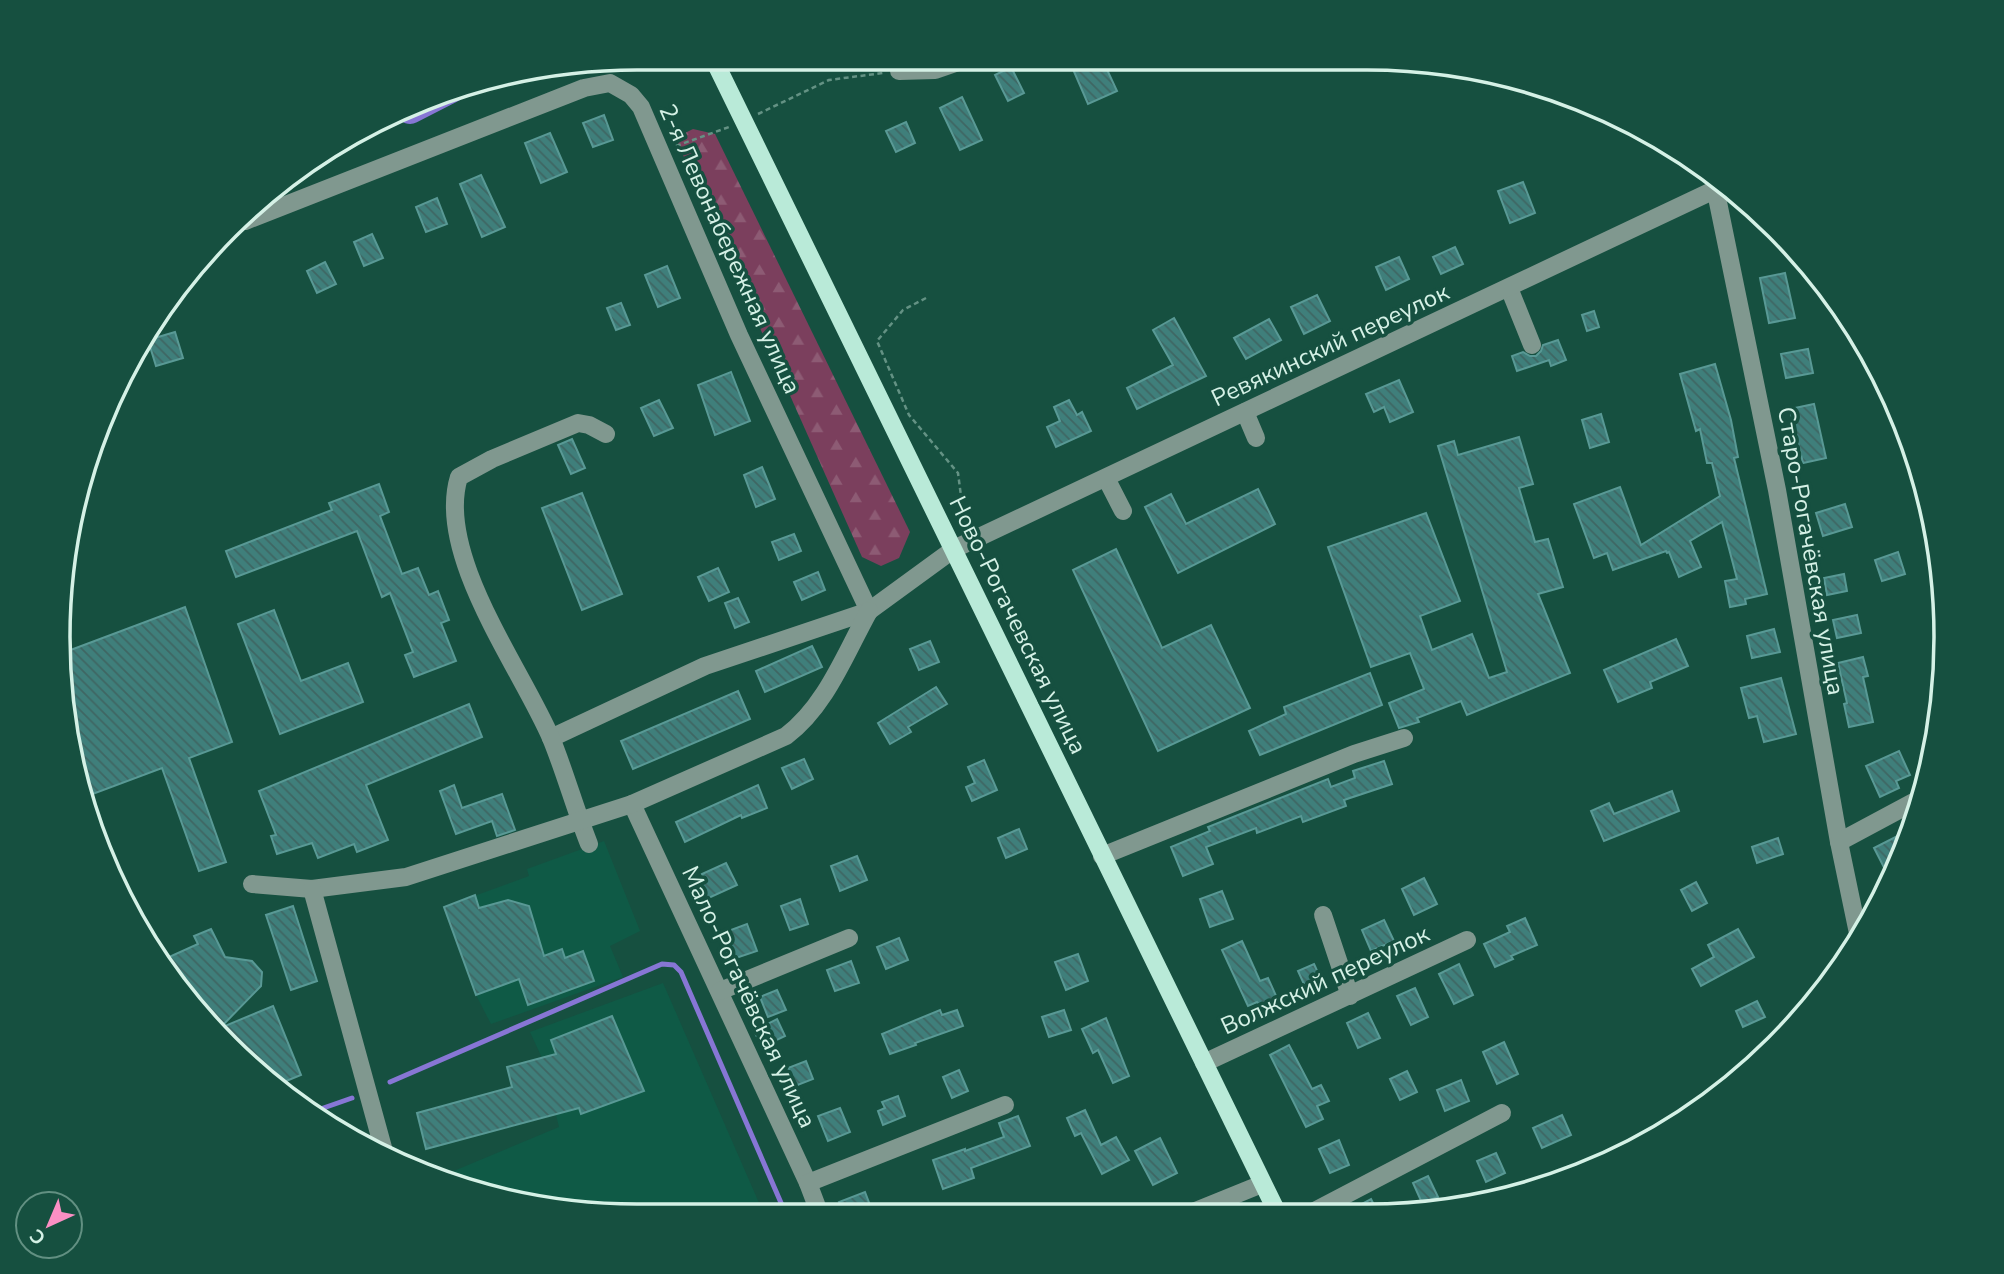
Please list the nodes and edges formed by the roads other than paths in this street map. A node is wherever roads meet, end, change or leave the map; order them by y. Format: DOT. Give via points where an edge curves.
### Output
graph roads {
  1 [pos="720,70"];
  2 [pos="935,70"];
  3 [pos="899,71"];
  4 [pos="1711,186"];
  5 [pos="1720,194"];
  6 [pos="257,216"];
  7 [pos="1509,288"];
  8 [pos="1532,345"];
  9 [pos="1245,412"];
  10 [pos="606,434"];
  11 [pos="1256,438"];
  12 [pos="1106,478"];
  13 [pos="1123,511"];
  14 [pos="960,547"];
  15 [pos="869,611"];
  16 [pos="551,738"];
  17 [pos="1404,738"];
  18 [pos="632,804"];
  19 [pos="1908,805"];
  20 [pos="580,821"];
  21 [pos="1839,842"];
  22 [pos="589,844"];
  23 [pos="1102,856"];
  24 [pos="252,884"];
  25 [pos="312,889"];
  26 [pos="1324,915"];
  27 [pos="1856,923"];
  28 [pos="849,939"];
  29 [pos="1467,940"];
  30 [pos="720,991"];
  31 [pos="1350,996"];
  32 [pos="1204,1063"];
  33 [pos="1005,1105"];
  34 [pos="1502,1113"];
  35 [pos="382,1144"];
  36 [pos="808,1183"];
  37 [pos="1262,1184"];
  38 [pos="816,1204"];
  39 [pos="1213,1204"];
  40 [pos="1273,1204"];
  41 [pos="1326,1204"];
  1 -- 14 [label="main road, Ново-Рогачевская улица"];
  2 -- 3 [label="street"];
  4 -- 7 [label="street, Ревякинский переулок"];
  5 -- 21 [label="street, Старо-Рогачёвская улица"];
  6 -- 15 [label="street, 2-я Левонабережная улица" via="584,88 610,83 631,95"];
  7 -- 8 [label="street"];
  7 -- 9 [label="street, Ревякинский переулок"];
  9 -- 11 [label="street"];
  9 -- 12 [label="street, Ревякинский переулок"];
  10 -- 16 [label="street" via="578,423 466,472 458,477 456,487 456,532 478,594"];
  12 -- 13 [label="street"];
  12 -- 14 [label="street, Ревякинский переулок"];
  14 -- 15 [label="street, Ревякинский переулок"];
  14 -- 23 [label="main road, Ново-Рогачевская улица"];
  15 -- 16 [label="street" via="705,666"];
  15 -- 18 [label="street" via="818,705 801,724 786,736"];
  16 -- 20 [label="street"];
  17 -- 23 [label="street"];
  18 -- 20 [label="street"];
  18 -- 30 [label="street, Мало-Рогачёвская улица"];
  19 -- 21 [label="street"];
  20 -- 22 [label="street"];
  20 -- 25 [label="street" via="406,877"];
  21 -- 27 [label="street, Старо-Рогачёвская улица"];
  23 -- 32 [label="main road, Ново-Рогачевская улица"];
  24 -- 25 [label="street"];
  25 -- 35 [label="street"];
  26 -- 31 [label="street"];
  28 -- 30 [label="street"];
  29 -- 31 [label="street, Волжский переулок"];
  30 -- 36 [label="street, Мало-Рогачёвская улица"];
  31 -- 32 [label="street, Волжский переулок"];
  32 -- 37 [label="main road, Ново-Рогачевская улица"];
  33 -- 36 [label="street"];
  34 -- 41 [label="street"];
  36 -- 38 [label="street, Мало-Рогачёвская улица"];
  37 -- 39 [label="street"];
  37 -- 40 [label="main road, Ново-Рогачевская улица"];
}
